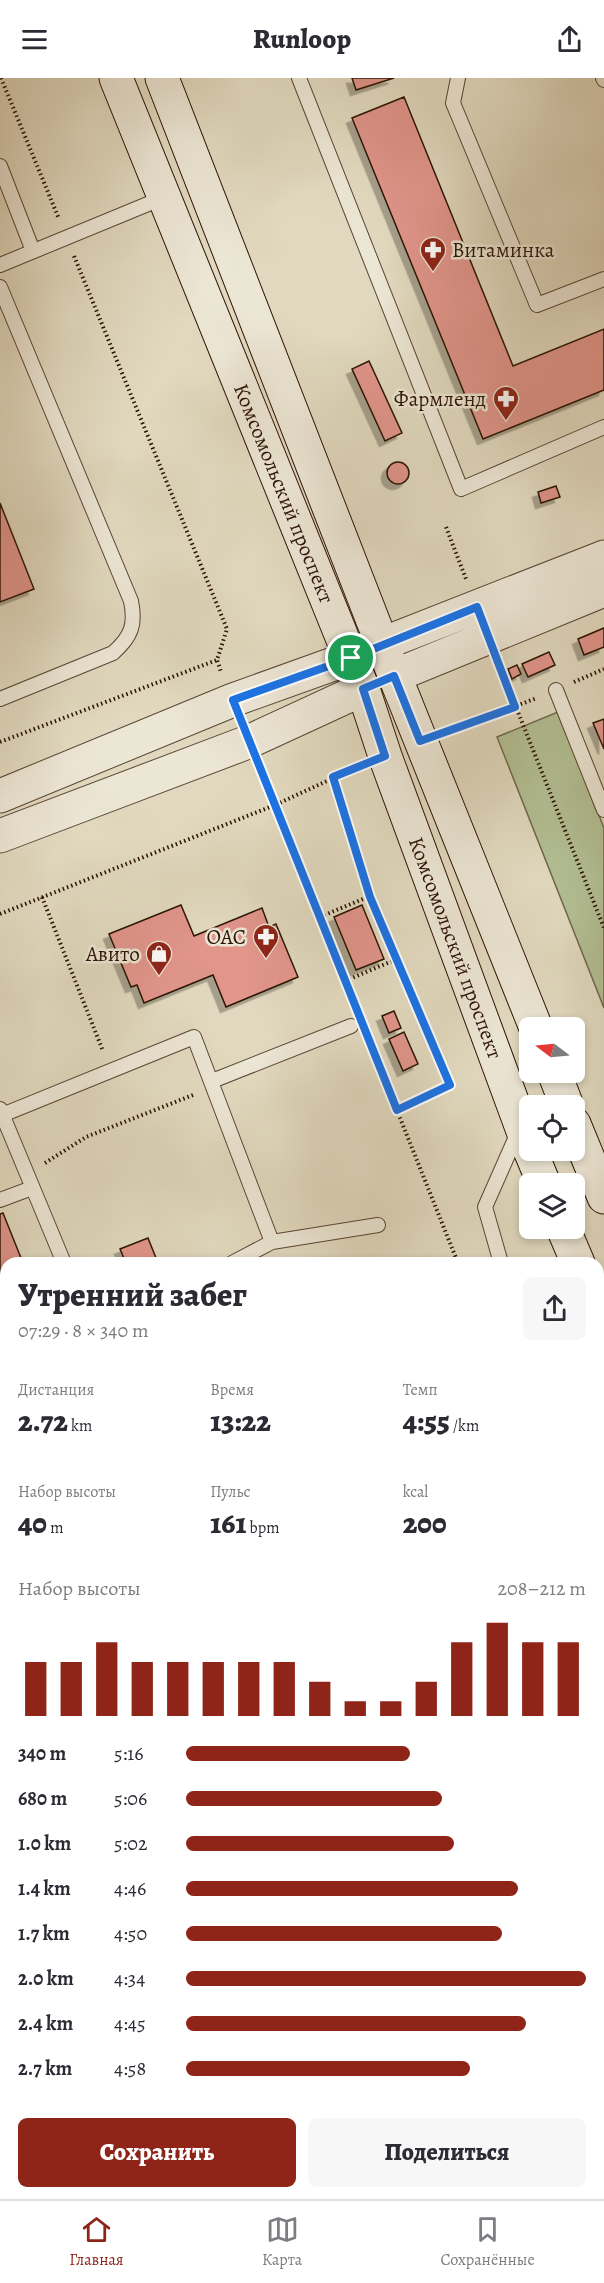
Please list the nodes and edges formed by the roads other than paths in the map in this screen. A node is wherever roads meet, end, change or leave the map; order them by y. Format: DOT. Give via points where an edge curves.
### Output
graph roads {
  1 [pos="116,78"];
  2 [pos="162,78"];
  3 [pos="300,78"];
  4 [pos="458,78"];
  5 [pos="0,166"];
  6 [pos="165,197"];
  7 [pos="33,250"];
  8 [pos="0,265"];
  9 [pos="604,279"];
  10 [pos="0,287"];
  11 [pos="604,427"];
  12 [pos="604,557"];
  13 [pos="604,590"];
  14 [pos="382,644"];
  15 [pos="351,658"];
  16 [pos="394,676"];
  17 [pos="363,689"];
  18 [pos="556,690"];
  19 [pos="0,699"];
  20 [pos="0,796"];
  21 [pos="604,810"];
  22 [pos="0,836"];
  23 [pos="532,1017"];
  24 [pos="351,1026"];
  25 [pos="213,1084"];
  26 [pos="1,1112"];
  27 [pos="519,1123"];
  28 [pos="585,1151"];
  29 [pos="519,1154"];
  30 [pos="29,1181"];
  31 [pos="604,1197"];
  32 [pos="0,1200"];
  33 [pos="378,1225"];
  34 [pos="568,1239"];
  35 [pos="272,1242"];
  36 [pos="61,1257"];
  37 [pos="243,1257"];
  38 [pos="499,1257"];
  39 [pos="575,1257"];
  1 -- 6 [label="main road, Комсомольский проспект"];
  2 -- 14 [label="main road, Комсомольский проспект"];
  3 -- 11 [label="lane" via="461,489"];
  4 -- 9 [label="lane" via="453,103 537,305"];
  5 -- 7 [label="lane"];
  6 -- 7 [label="lane"];
  6 -- 15 [label="main road, Комсомольский проспект"];
  7 -- 8 [label="lane"];
  10 -- 19 [label="lane" via="131,601 134,617 125,642 113,653"];
  12 -- 14 [label="main road"];
  13 -- 16 [label="main road"];
  14 -- 15 [label="main road"];
  14 -- 16 [label="main road, Комсомольский проспект"];
  15 -- 17 [label="main road, Комсомольский проспект"];
  15 -- 20 [label="main road" via="233,700"];
  16 -- 17 [label="main road"];
  16 -- 23 [label="main road, Комсомольский проспект"];
  17 -- 22 [label="main road" via="248,742"];
  17 -- 27 [label="main road, Комсомольский проспект"];
  18 -- 21 [label="lane"];
  24 -- 25 [label="lane"];
  25 -- 26 [label="lane" via="194,1037"];
  25 -- 35 [label="lane"];
  26 -- 30 [label="lane"];
  28 -- 31 [label="main road"];
  29 -- 38 [label="lane" via="485,1207"];
  30 -- 32 [label="lane"];
  30 -- 36 [label="lane"];
  33 -- 35 [label="lane"];
  34 -- 39 [label="main road"];
  35 -- 37 [label="lane"];
}
